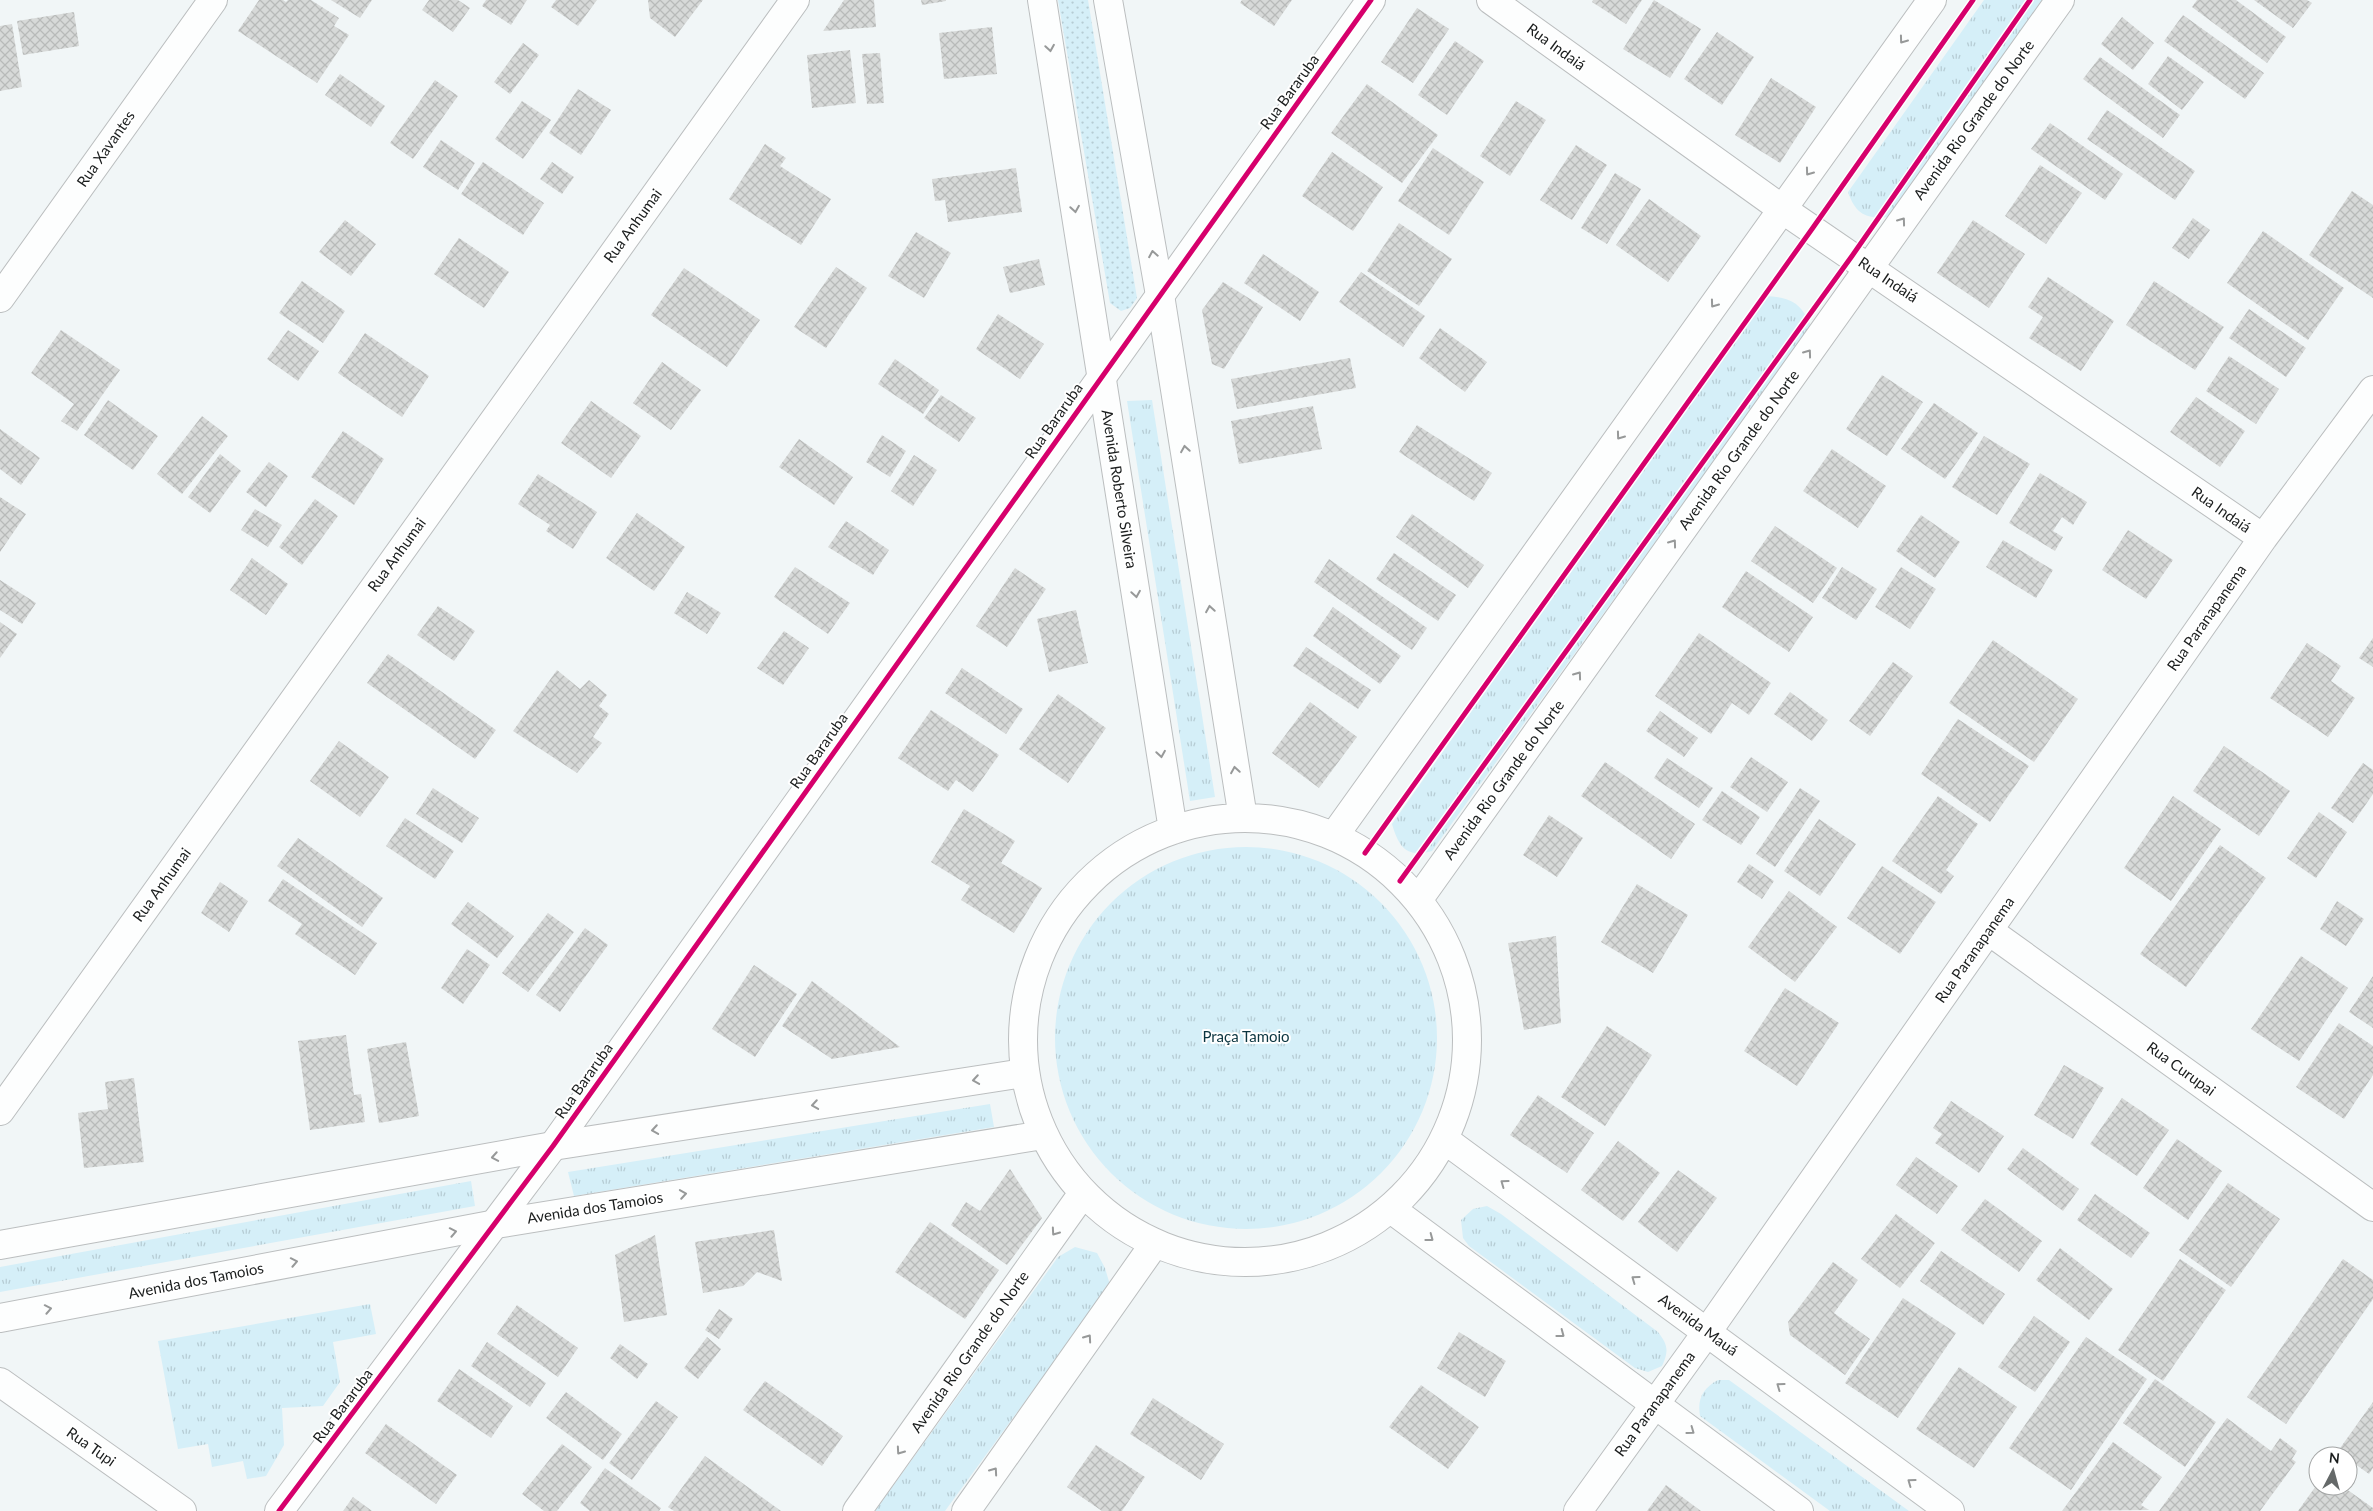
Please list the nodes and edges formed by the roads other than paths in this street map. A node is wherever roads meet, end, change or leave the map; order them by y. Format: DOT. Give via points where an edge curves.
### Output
graph roads {
  1 [pos="213,0"];
  2 [pos="795,0"];
  3 [pos="1042,0"];
  4 [pos="1108,0"];
  5 [pos="1371,0"];
  6 [pos="1491,0"];
  7 [pos="1932,0"];
  8 [pos="2060,0"];
  9 [pos="1782,209"];
  10 [pos="1870,267"];
  11 [pos="1160,294"];
  12 [pos="0,298"];
  13 [pos="1101,376"];
  14 [pos="2373,390"];
  15 [pos="2263,538"];
  16 [pos="1243,818"];
  17 [pos="1173,830"];
  18 [pos="1334,836"];
  19 [pos="1418,900"];
  20 [pos="1989,931"];
  21 [pos="1024,1072"];
  22 [pos="0,1111"];
  23 [pos="1044,1135"];
  24 [pos="1445,1140"];
  25 [pos="553,1146"];
  26 [pos="1083,1193"];
  27 [pos="2373,1206"];
  28 [pos="1391,1209"];
  29 [pos="496,1224"];
  30 [pos="1155,1243"];
  31 [pos="0,1245"];
  32 [pos="0,1318"];
  33 [pos="1707,1332"];
  34 [pos="0,1382"];
  35 [pos="1654,1404"];
  36 [pos="182,1511"];
  37 [pos="279,1511"];
  38 [pos="857,1511"];
  39 [pos="966,1511"];
  40 [pos="1578,1511"];
  41 [pos="1799,1511"];
  42 [pos="1950,1511"];
  1 -- 12 [label="street, Rua Xavantes"];
  2 -- 22 [label="street, Rua Anhumai"];
  3 -- 13 [label="street, Avenida Roberto Silveira, one-way"];
  11 -- 4 [label="street, one-way"];
  5 -- 11 [label="street, Rua Bararuba"];
  6 -- 9 [label="street, Rua Indaiá"];
  7 -- 9 [label="street, one-way"];
  10 -- 8 [label="street, Avenida Rio Grande do Norte, one-way"];
  9 -- 10 [label="street, Rua Indaiá"];
  9 -- 18 [label="street, one-way"];
  10 -- 15 [label="street, Rua Indaiá"];
  19 -- 10 [label="street, Avenida Rio Grande do Norte, one-way"];
  11 -- 13 [label="street, Rua Bararuba"];
  16 -- 11 [label="street, one-way"];
  13 -- 17 [label="street, Avenida Roberto Silveira, one-way"];
  13 -- 25 [label="street, Rua Bararuba"];
  14 -- 15 [label="street, Rua Paranapanema"];
  15 -- 20 [label="street, Rua Paranapanema"];
  16 -- 17 [label="street" via="1207,821"];
  16 -- 18 [label="street" via="1281,822"];
  17 -- 21 [label="street" via="1127,852 1086,884 1054,924 1033,970 1026,1004"];
  18 -- 19 [label="street" via="1394,874"];
  19 -- 24 [label="street" via="1446,942 1463,990 1469,1042 1462,1092"];
  20 -- 27 [label="street, Rua Curupai"];
  20 -- 33 [label="street, Rua Paranapanema"];
  21 -- 23 [label="street"];
  21 -- 25 [label="street, one-way"];
  23 -- 26 [label="street" via="1061,1165"];
  29 -- 23 [label="street, Avenida dos Tamoios, one-way"];
  24 -- 28 [label="street" via="1421,1177"];
  33 -- 24 [label="street, Avenida Mauá, one-way"];
  25 -- 29 [label="street, Rua Bararuba"];
  25 -- 31 [label="street, one-way"];
  26 -- 30 [label="street" via="1112,1218"];
  26 -- 38 [label="street, Avenida Rio Grande do Norte, one-way"];
  28 -- 30 [label="street" via="1338,1242 1278,1260 1216,1260 1184,1254"];
  28 -- 35 [label="street, one-way"];
  32 -- 29 [label="street, Avenida dos Tamoios, one-way"];
  29 -- 37 [label="street, Rua Bararuba"];
  39 -- 30 [label="street, one-way"];
  33 -- 35 [label="street, Rua Paranapanema"];
  42 -- 33 [label="street, Avenida Mauá, one-way"];
  34 -- 36 [label="street, Rua Tupi"];
  35 -- 40 [label="street, Rua Paranapanema"];
  35 -- 41 [label="street, one-way"];
}
